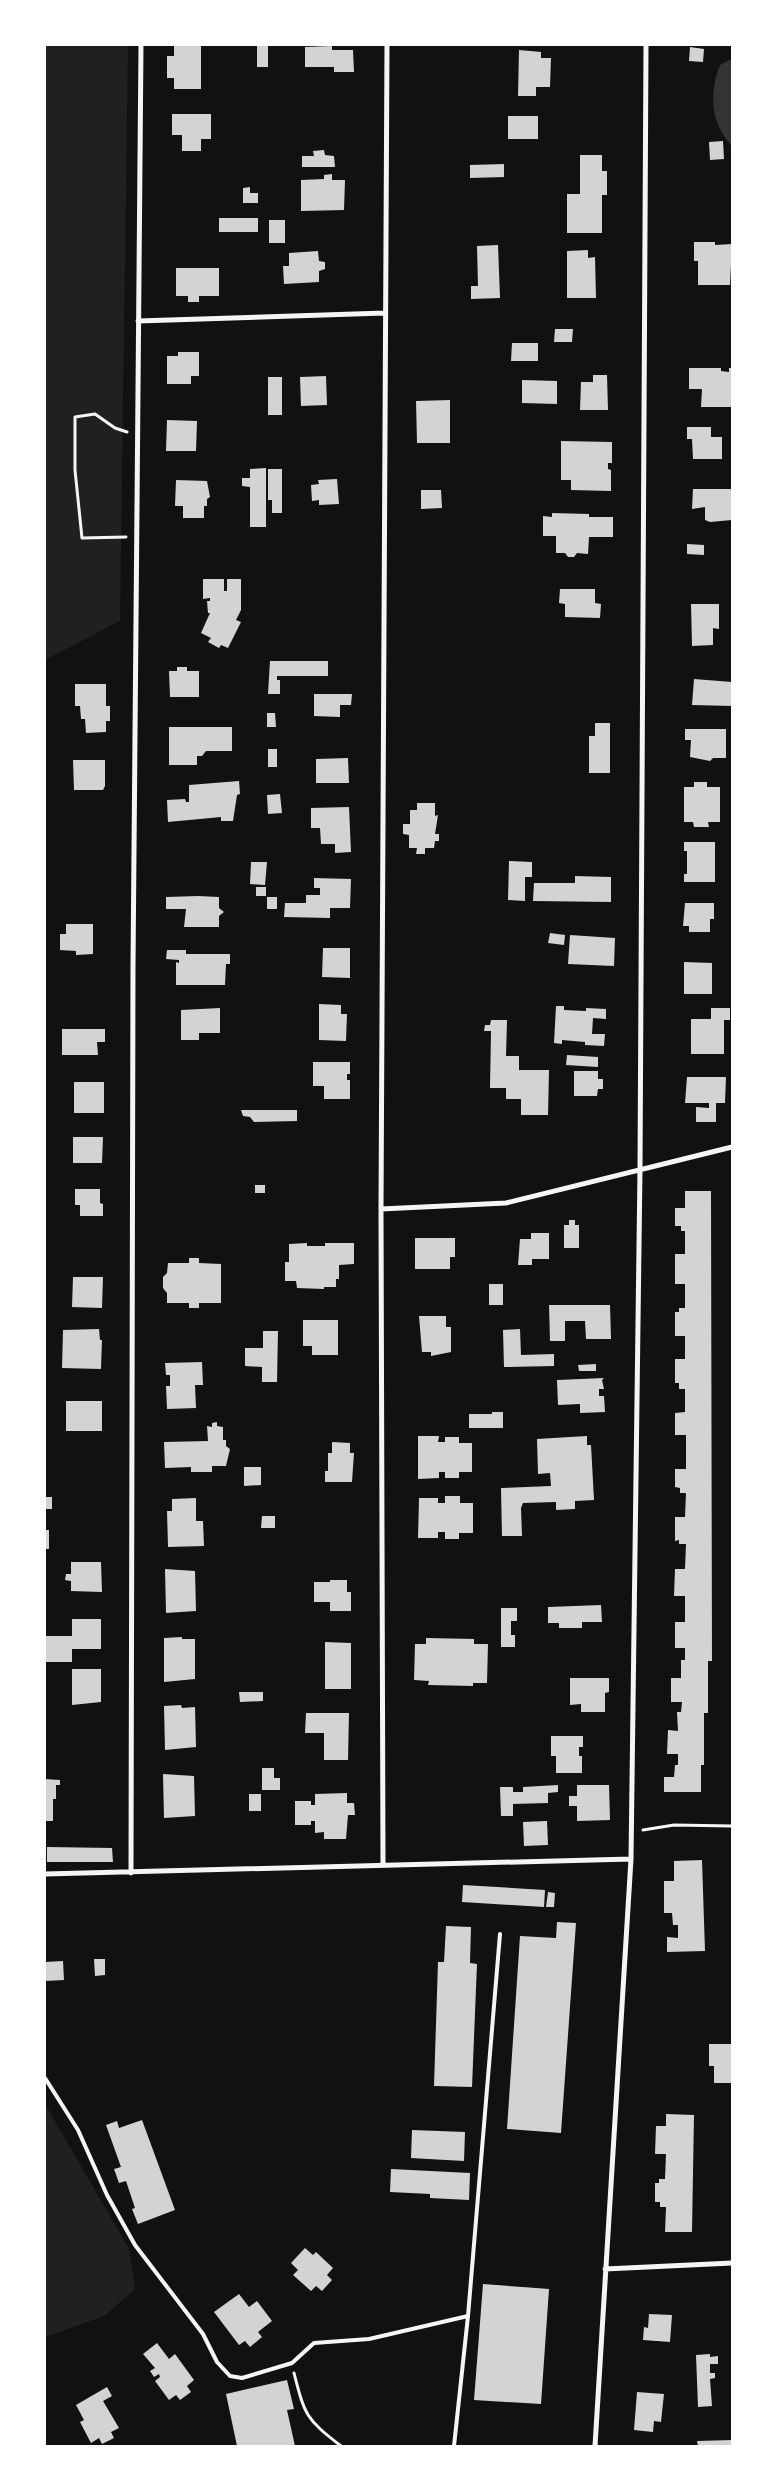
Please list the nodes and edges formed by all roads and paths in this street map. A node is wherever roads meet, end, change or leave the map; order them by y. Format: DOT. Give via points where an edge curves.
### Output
graph roads {
  1 [pos="141,45"];
  2 [pos="387,45"];
  3 [pos="646,45"];
  4 [pos="385,313"];
  5 [pos="138,321"];
  6 [pos="137,434"];
  7 [pos="136,536"];
  8 [pos="732,1147"];
  9 [pos="640,1170"];
  10 [pos="381,1209"];
  11 [pos="732,1826"];
  12 [pos="632,1832"];
  13 [pos="631,1859"];
  14 [pos="383,1865"];
  15 [pos="131,1873"];
  16 [pos="45,1874"];
  17 [pos="500,1934"];
  18 [pos="45,2078"];
  19 [pos="732,2263"];
  20 [pos="605,2269"];
  21 [pos="468,2316"];
  22 [pos="292,2363"];
  23 [pos="342,2446"];
  24 [pos="454,2446"];
  25 [pos="595,2446"];
  1 -- 5 [label="street"];
  2 -- 4 [label="street"];
  3 -- 9 [label="street"];
  4 -- 5 [label="street"];
  4 -- 10 [label="street"];
  5 -- 6 [label="street"];
  6 -- 7 [label="street"];
  6 -- 7 [label="path" via="115,428 95,414 75,417 75,470 82,538"];
  7 -- 15 [label="street"];
  8 -- 9 [label="street"];
  9 -- 10 [label="street" via="506,1203"];
  9 -- 12 [label="street"];
  10 -- 14 [label="street"];
  11 -- 12 [label="path" via="674,1824"];
  12 -- 13 [label="street"];
  13 -- 14 [label="street"];
  13 -- 20 [label="street"];
  14 -- 15 [label="street"];
  15 -- 16 [label="street"];
  17 -- 21 [label="lane"];
  18 -- 22 [label="lane" via="78,2130 107,2195 135,2245 203,2334 217,2362 230,2376 242,2378"];
  19 -- 20 [label="street"];
  20 -- 25 [label="street"];
  21 -- 22 [label="lane" via="369,2339 314,2343"];
  21 -- 24 [label="lane"];
  22 -- 23 [label="path" via="303,2407 311,2422"];
}
